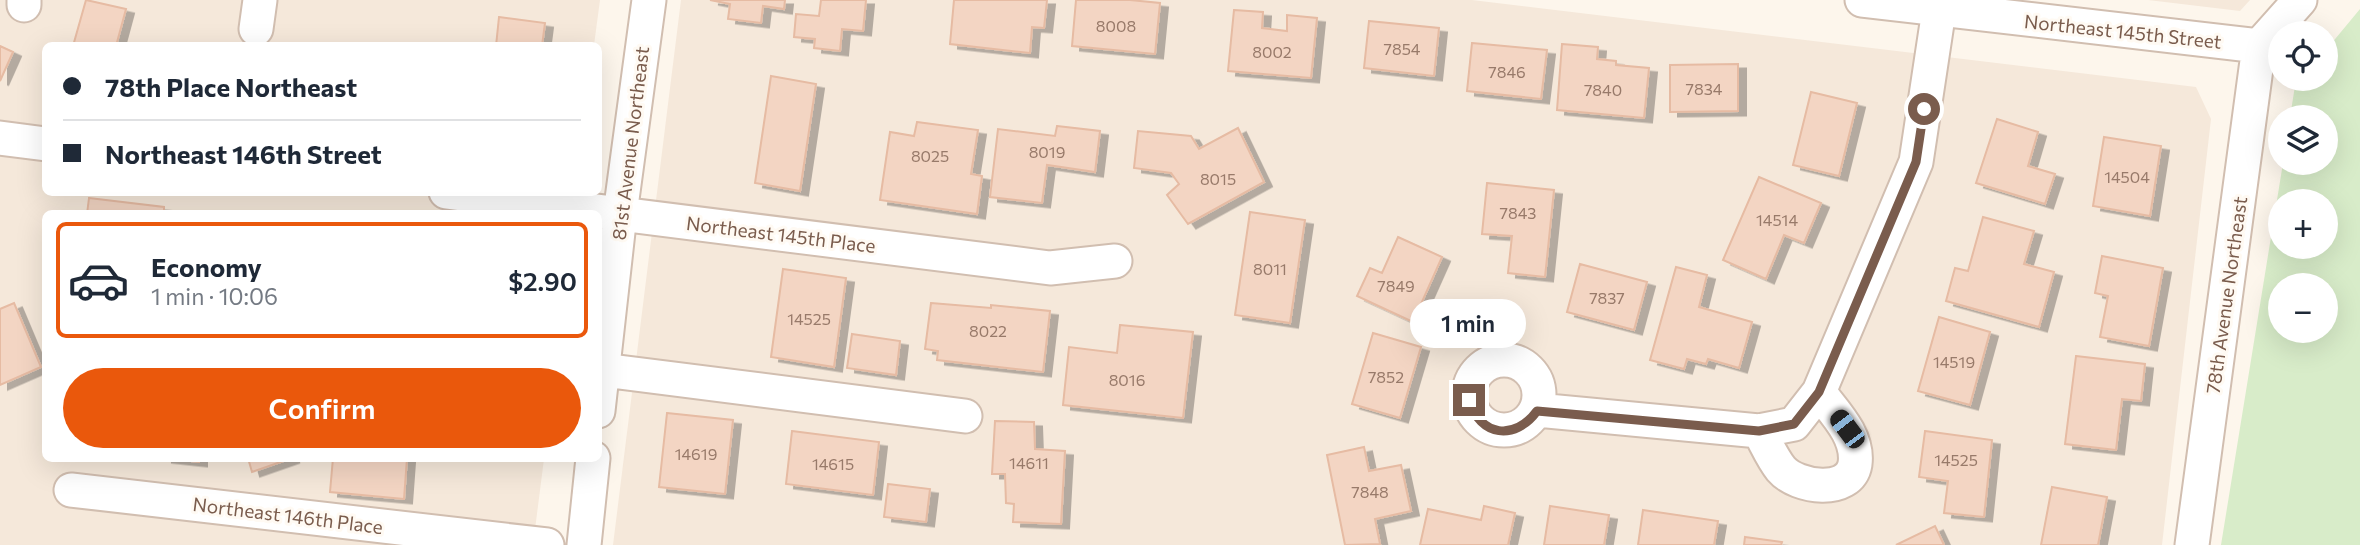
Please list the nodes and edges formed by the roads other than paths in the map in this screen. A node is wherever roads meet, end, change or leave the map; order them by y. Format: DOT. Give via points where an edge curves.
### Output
graph roads {
  1 [pos="649,0"];
  2 [pos="1862,0"];
  3 [pos="2301,0"];
  4 [pos="1939,10"];
  5 [pos="2259,46"];
  6 [pos="0,138"];
  7 [pos="42,143"];
  8 [pos="478,196"];
  9 [pos="588,210"];
  10 [pos="602,212"];
  11 [pos="620,214"];
  12 [pos="1115,261"];
  13 [pos="603,370"];
  14 [pos="602,378"];
  15 [pos="1819,392"];
  16 [pos="1537,411"];
  17 [pos="965,416"];
  18 [pos="1759,431"];
  19 [pos="593,462"];
  20 [pos="71,490"];
  21 [pos="547,545"];
  22 [pos="584,545"];
  23 [pos="2192,545"];
  1 -- 11 [label="street, 81st Avenue Northeast"];
  2 -- 4 [label="street, Northeast 145th Street"];
  3 -- 5 [label="street"];
  4 -- 5 [label="street, Northeast 145th Street"];
  4 -- 15 [label="street" via="1916,162"];
  5 -- 23 [label="street, 78th Avenue Northeast"];
  6 -- 7 [label="street"];
  8 -- 9 [label="street, Northeast 145th Place"];
  10 -- 11 [label="street, Northeast 145th Place"];
  11 -- 12 [label="street, Northeast 145th Place" via="1050,268"];
  11 -- 13 [label="street, 81st Avenue Northeast"];
  13 -- 14 [label="street, 81st Avenue Northeast"];
  13 -- 17 [label="street"];
  15 -- 18 [label="street" via="1794,424"];
  15 -- 18 [label="street" via="1852,441 1855,465 1850,475 1828,485 1798,481 1782,471"];
  16 -- 18 [label="street"];
  19 -- 22 [label="street"];
  20 -- 21 [label="street, Northeast 146th Place"];
}
